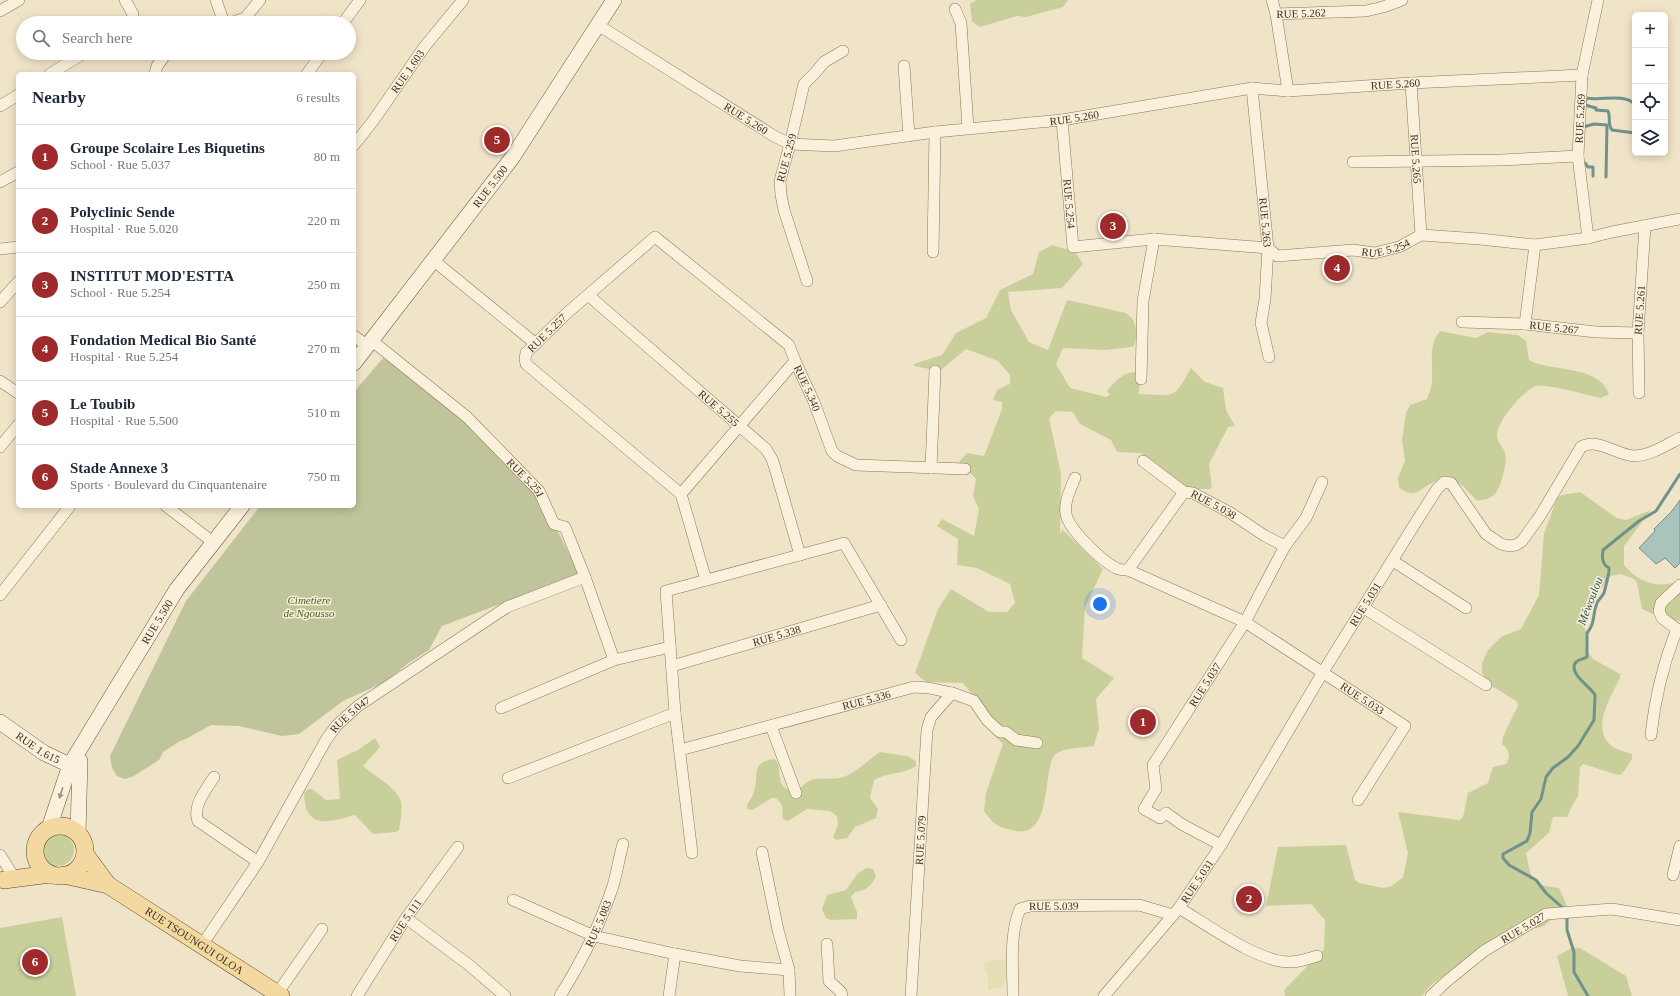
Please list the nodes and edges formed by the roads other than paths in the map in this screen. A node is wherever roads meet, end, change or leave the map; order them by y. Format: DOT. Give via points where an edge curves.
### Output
graph roads {
  1 [pos="19,0"];
  2 [pos="125,0"];
  3 [pos="216,0"];
  4 [pos="260,0"];
  5 [pos="360,0"];
  6 [pos="463,0"];
  7 [pos="614,0"];
  8 [pos="1272,0"];
  9 [pos="1402,0"];
  10 [pos="1598,0"];
  11 [pos="956,8"];
  12 [pos="0,11"];
  13 [pos="1276,14"];
  14 [pos="133,16"];
  15 [pos="222,16"];
  16 [pos="247,16"];
  17 [pos="348,16"];
  18 [pos="598,25"];
  19 [pos="843,51"];
  20 [pos="73,60"];
  21 [pos="162,60"];
  22 [pos="317,60"];
  23 [pos="904,66"];
  24 [pos="53,72"];
  25 [pos="156,72"];
  26 [pos="308,72"];
  27 [pos="1582,75"];
  28 [pos="1411,82"];
  29 [pos="1252,88"];
  30 [pos="1288,91"];
  31 [pos="16,96"];
  32 [pos="0,106"];
  33 [pos="1062,120"];
  34 [pos="968,128"];
  35 [pos="934,132"];
  36 [pos="909,136"];
  37 [pos="356,142"];
  38 [pos="790,144"];
  39 [pos="1578,156"];
  40 [pos="1416,160"];
  41 [pos="1353,162"];
  42 [pos="16,173"];
  43 [pos="0,182"];
  44 [pos="1680,219"];
  45 [pos="1645,226"];
  46 [pos="1422,235"];
  47 [pos="1588,238"];
  48 [pos="1154,239"];
  49 [pos="1535,245"];
  50 [pos="16,247"];
  51 [pos="1268,248"];
  52 [pos="0,249"];
  53 [pos="933,252"];
  54 [pos="433,260"];
  55 [pos="807,281"];
  56 [pos="16,284"];
  57 [pos="588,295"];
  58 [pos="0,302"];
  59 [pos="1462,322"];
  60 [pos="1525,324"];
  61 [pos="1638,333"];
  62 [pos="356,337"];
  63 [pos="370,343"];
  64 [pos="536,344"];
  65 [pos="1269,357"];
  66 [pos="356,360"];
  67 [pos="795,361"];
  68 [pos="935,371"];
  69 [pos="1141,379"];
  70 [pos="0,381"];
  71 [pos="16,392"];
  72 [pos="1639,393"];
  73 [pos="739,426"];
  74 [pos="16,427"];
  75 [pos="1680,438"];
  76 [pos="0,447"];
  77 [pos="1144,461"];
  78 [pos="931,468"];
  79 [pos="965,469"];
  80 [pos="1075,478"];
  81 [pos="1322,482"];
  82 [pos="1184,492"];
  83 [pos="681,494"];
  84 [pos="68,508"];
  85 [pos="169,508"];
  86 [pos="240,508"];
  87 [pos="214,543"];
  88 [pos="1285,546"];
  89 [pos="800,555"];
  90 [pos="1393,561"];
  91 [pos="1128,570"];
  92 [pos="585,577"];
  93 [pos="706,580"];
  94 [pos="1680,586"];
  95 [pos="0,595"];
  96 [pos="881,604"];
  97 [pos="1364,608"];
  98 [pos="1466,608"];
  99 [pos="1245,622"];
  100 [pos="1679,630"];
  101 [pos="901,640"];
  102 [pos="670,647"];
  103 [pos="614,660"];
  104 [pos="672,666"];
  105 [pos="1323,672"];
  106 [pos="1486,685"];
  107 [pos="952,693"];
  108 [pos="501,708"];
  109 [pos="675,713"];
  110 [pos="0,722"];
  111 [pos="771,726"];
  112 [pos="1651,735"];
  113 [pos="1037,743"];
  114 [pos="680,750"];
  115 [pos="75,767"];
  116 [pos="214,777"];
  117 [pos="508,778"];
  118 [pos="796,793"];
  119 [pos="1358,800"];
  120 [pos="49,828"];
  121 [pos="78,834"];
  122 [pos="623,844"];
  123 [pos="1221,845"];
  124 [pos="1680,846"];
  125 [pos="458,847"];
  126 [pos="762,852"];
  127 [pos="692,853"];
  128 [pos="85,854"];
  129 [pos="0,855"];
  130 [pos="35,855"];
  131 [pos="258,862"];
  132 [pos="57,875"];
  133 [pos="1673,875"];
  134 [pos="5,878"];
  135 [pos="108,885"];
  136 [pos="513,900"];
  137 [pos="1176,912"];
  138 [pos="406,918"];
  139 [pos="1680,920"];
  140 [pos="322,929"];
  141 [pos="594,936"];
  142 [pos="827,944"];
  143 [pos="202,945"];
  144 [pos="675,954"];
  145 [pos="1317,956"];
  146 [pos="789,970"];
  147 [pos="279,995"];
  148 [pos="357,996"];
  149 [pos="505,996"];
  150 [pos="560,996"];
  151 [pos="669,996"];
  152 [pos="790,996"];
  153 [pos="842,996"];
  154 [pos="911,996"];
  155 [pos="1013,996"];
  156 [pos="1104,996"];
  157 [pos="1431,996"];
  1 -- 12 [label="street"];
  2 -- 14 [label="street"];
  3 -- 15 [label="street"];
  4 -- 16 [label="street"];
  5 -- 17 [label="street"];
  6 -- 37 [label="street, RUE 1.603" via="424,46"];
  7 -- 18 [label="main road, RUE 5.500"];
  8 -- 13 [label="street"];
  9 -- 13 [label="street, RUE 5.262" via="1366,10"];
  10 -- 27 [label="street, RUE 5.269"];
  11 -- 34 [label="street" via="961,23"];
  13 -- 30 [label="street, RUE 5.262"];
  18 -- 38 [label="street, RUE 5.260"];
  18 -- 54 [label="main road, RUE 5.500" via="512,158"];
  19 -- 38 [label="street, RUE 5.259" via="824,62 804,84"];
  20 -- 24 [label="street"];
  21 -- 25 [label="street"];
  22 -- 26 [label="street"];
  23 -- 36 [label="street"];
  27 -- 28 [label="street, RUE 5.260"];
  27 -- 39 [label="street, RUE 5.269"];
  28 -- 30 [label="street, RUE 5.260"];
  28 -- 40 [label="street, RUE 5.265"];
  29 -- 30 [label="street, RUE 5.260"];
  29 -- 33 [label="street, RUE 5.260"];
  29 -- 51 [label="street, RUE 5.263"];
  31 -- 32 [label="street"];
  33 -- 34 [label="street, RUE 5.260"];
  33 -- 48 [label="street, RUE 5.254" via="1073,247"];
  34 -- 35 [label="street, RUE 5.260"];
  35 -- 36 [label="street, RUE 5.260"];
  35 -- 53 [label="street"];
  36 -- 38 [label="street, RUE 5.260" via="834,146"];
  38 -- 55 [label="street, RUE 5.259" via="780,181 780,194"];
  39 -- 40 [label="street" via="1501,160"];
  39 -- 47 [label="street, RUE 5.269"];
  40 -- 41 [label="street"];
  40 -- 46 [label="street, RUE 5.265"];
  42 -- 43 [label="street"];
  44 -- 45 [label="street, RUE 5.254"];
  45 -- 47 [label="street, RUE 5.254"];
  45 -- 61 [label="street, RUE 5.261"];
  46 -- 49 [label="street, RUE 5.254"];
  46 -- 51 [label="street, RUE 5.254" via="1399,247 1374,253 1353,250 1277,256"];
  47 -- 49 [label="street, RUE 5.254"];
  48 -- 51 [label="street, RUE 5.254"];
  48 -- 69 [label="street" via="1143,301"];
  49 -- 60 [label="street, RUE 5.267"];
  50 -- 52 [label="street"];
  51 -- 65 [label="street, RUE 5.263" via="1262,323"];
  54 -- 63 [label="main road, RUE 5.500"];
  54 -- 64 [label="street"];
  56 -- 58 [label="street"];
  57 -- 64 [label="street, RUE 5.257"];
  57 -- 67 [label="street, RUE 5.257" via="654,238 789,345"];
  57 -- 73 [label="street, RUE 5.255"];
  59 -- 60 [label="street"];
  60 -- 61 [label="street, RUE 5.267" via="1596,332"];
  61 -- 72 [label="street, RUE 5.261"];
  62 -- 63 [label="street"];
  63 -- 66 [label="main road, RUE 5.500"];
  63 -- 92 [label="street, RUE 5.251" via="458,409 539,491 554,524 565,527"];
  64 -- 83 [label="street, RUE 5.257" via="526,353 526,364"];
  67 -- 73 [label="street, RUE 5.340"];
  67 -- 78 [label="street, RUE 5.340" via="832,450 837,456 856,465"];
  68 -- 78 [label="street"];
  70 -- 71 [label="street"];
  73 -- 83 [label="street, RUE 5.340"];
  73 -- 89 [label="street, RUE 5.255" via="766,449 772,459"];
  74 -- 76 [label="street"];
  75 -- 90 [label="street, RUE 5.031" via="1646,455 1632,456 1589,444 1581,447 1540,516 1522,541 1516,545 1501,544 1486,534 1451,483 1444,482"];
  77 -- 82 [label="street, RUE 5.038"];
  78 -- 79 [label="street, RUE 5.340"];
  80 -- 91 [label="street, RUE 5.033" via="1065,505 1070,524 1079,536 1116,569"];
  81 -- 88 [label="street, RUE 5.037" via="1306,518"];
  82 -- 88 [label="street, RUE 5.038" via="1193,493 1229,512"];
  82 -- 91 [label="street"];
  83 -- 93 [label="street"];
  84 -- 95 [label="street"];
  85 -- 87 [label="street"];
  86 -- 87 [label="main road, RUE 5.500"];
  87 -- 115 [label="main road, RUE 5.500" via="177,589 82,745"];
  88 -- 99 [label="street, RUE 5.037"];
  89 -- 93 [label="street"];
  89 -- 96 [label="street" via="844,543"];
  90 -- 97 [label="street, RUE 5.031"];
  90 -- 98 [label="street"];
  91 -- 99 [label="street, RUE 5.033"];
  92 -- 103 [label="street, RUE 5.251"];
  92 -- 131 [label="street, RUE 5.047" via="507,607 358,706 336,726 326,740"];
  93 -- 102 [label="street" via="666,591"];
  94 -- 100 [label="street" via="1661,603 1659,611 1662,618"];
  96 -- 101 [label="street"];
  96 -- 104 [label="street, RUE 5.338"];
  97 -- 105 [label="street, RUE 5.031"];
  97 -- 106 [label="street"];
  99 -- 105 [label="street, RUE 5.033"];
  99 -- 123 [label="street, RUE 5.037" via="1153,765 1156,789 1144,809 1160,818 1166,813"];
  100 -- 112 [label="street" via="1661,673"];
  102 -- 103 [label="street"];
  102 -- 104 [label="street"];
  103 -- 108 [label="street"];
  104 -- 109 [label="street"];
  105 -- 119 [label="street, RUE 5.033" via="1405,726"];
  105 -- 123 [label="street, RUE 5.031"];
  107 -- 111 [label="street, RUE 5.336" via="914,687"];
  107 -- 113 [label="street, RUE 5.336" via="974,701 1000,732 1006,732 1016,740"];
  107 -- 154 [label="street, RUE 5.079" via="931,717 927,730"];
  109 -- 114 [label="street"];
  109 -- 117 [label="street"];
  110 -- 115 [label="main road, RUE 1.615" via="44,753"];
  111 -- 114 [label="street, RUE 5.336"];
  111 -- 118 [label="street"];
  114 -- 127 [label="street"];
  115 -- 120 [label="main road, one-way"];
  115 -- 121 [label="main road"];
  116 -- 131 [label="street" via="198,804 198,821"];
  120 -- 121 [label="main road" via="64,826"];
  120 -- 130 [label="main road" via="38,838"];
  121 -- 128 [label="main road" via="85,846"];
  122 -- 141 [label="street, RUE 5.083" via="613,886"];
  123 -- 137 [label="street, RUE 5.031"];
  124 -- 133 [label="street"];
  125 -- 138 [label="street, RUE 5.111"];
  126 -- 146 [label="street"];
  128 -- 132 [label="main road" via="78,868 71,873"];
  128 -- 135 [label="main road"];
  129 -- 134 [label="street"];
  130 -- 132 [label="main road" via="43,870"];
  130 -- 134 [label="main road"];
  131 -- 143 [label="street, RUE 5.047"];
  132 -- 134 [label="main road"];
  132 -- 135 [label="main road"];
  135 -- 143 [label="main road, RUE TSOUNGUI OLOA"];
  136 -- 141 [label="street"];
  137 -- 145 [label="street" via="1260,955 1290,962"];
  137 -- 155 [label="street, RUE 5.039" via="1139,905 1030,906 1020,909 1013,950"];
  137 -- 156 [label="street, RUE 5.031"];
  138 -- 148 [label="street, RUE 5.111"];
  138 -- 149 [label="street" via="469,965"];
  139 -- 157 [label="street, RUE 5.027" via="1612,909 1546,914 1484,951"];
  140 -- 147 [label="street"];
  141 -- 144 [label="street"];
  141 -- 150 [label="street, RUE 5.083"];
  142 -- 153 [label="street" via="829,981"];
  143 -- 147 [label="main road, RUE TSOUNGUI OLOA"];
  144 -- 146 [label="street" via="740,966"];
  144 -- 151 [label="street"];
  146 -- 152 [label="street"];
}
